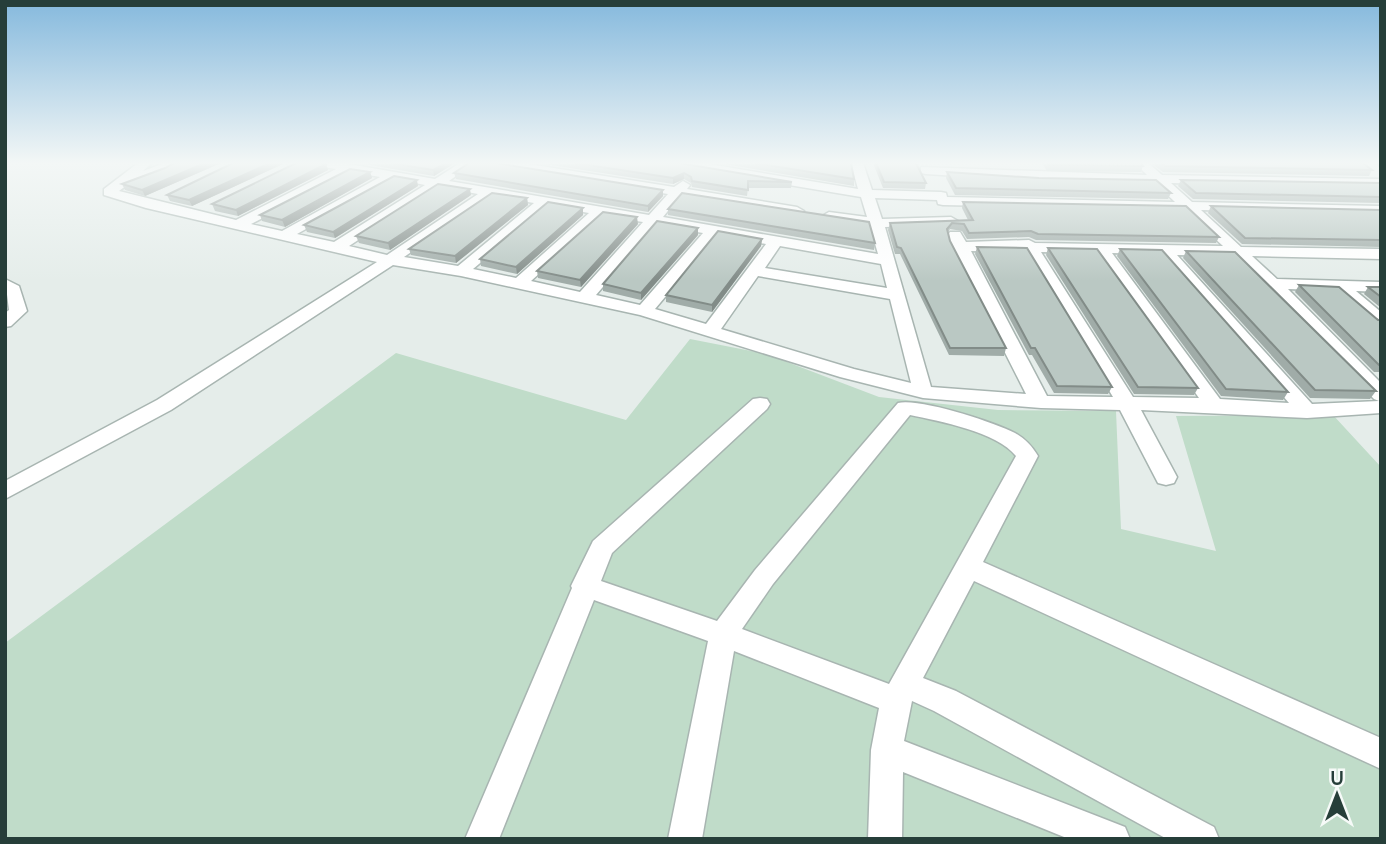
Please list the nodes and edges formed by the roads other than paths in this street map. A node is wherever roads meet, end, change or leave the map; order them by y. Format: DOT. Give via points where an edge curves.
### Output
graph roads {
  1 [pos="141,202"];
  2 [pos="150,202"];
  3 [pos="281,202"];
  4 [pos="344,202"];
  5 [pos="407,202"];
  6 [pos="474,202"];
  7 [pos="543,202"];
  8 [pos="553,202"];
  9 [pos="668,202"];
  10 [pos="748,202"];
  11 [pos="870,202"];
  12 [pos="918,202"];
  13 [pos="944,202"];
  14 [pos="1183,202"];
  15 [pos="146,204"];
  16 [pos="210,205"];
  17 [pos="946,207"];
  18 [pos="1192,210"];
  19 [pos="1381,210"];
  20 [pos="600,211"];
  21 [pos="191,214"];
  22 [pos="1381,219"];
  23 [pos="654,220"];
  24 [pos="876,223"];
  25 [pos="240,224"];
  26 [pos="713,231"];
  27 [pos="287,234"];
  28 [pos="776,241"];
  29 [pos="1029,245"];
  30 [pos="959,246"];
  31 [pos="337,247"];
  32 [pos="1100,248"];
  33 [pos="1164,250"];
  34 [pos="1234,251"];
  35 [pos="1381,254"];
  36 [pos="390,260"];
  37 [pos="888,260"];
  38 [pos="461,271"];
  39 [pos="756,271"];
  40 [pos="5,284"];
  41 [pos="520,284"];
  42 [pos="1273,284"];
  43 [pos="1340,286"];
  44 [pos="1381,287"];
  45 [pos="896,295"];
  46 [pos="585,297"];
  47 [pos="645,311"];
  48 [pos="1381,321"];
  49 [pos="5,322"];
  50 [pos="710,331"];
  51 [pos="1381,395"];
  52 [pos="909,396"];
  53 [pos="1041,402"];
  54 [pos="760,404"];
  55 [pos="1127,404"];
  56 [pos="1214,405"];
  57 [pos="1381,408"];
  58 [pos="1307,411"];
  59 [pos="1166,477"];
  60 [pos="5,491"];
  61 [pos="966,566"];
  62 [pos="584,586"];
  63 [pos="723,635"];
  64 [pos="900,692"];
  65 [pos="887,750"];
  66 [pos="1381,754"];
  67 [pos="482,839"];
  68 [pos="685,839"];
  69 [pos="885,839"];
  70 [pos="1113,839"];
  71 [pos="1202,839"];
  1 -- 15 [label="street"];
  2 -- 15 [label="street"];
  3 -- 25 [label="street"];
  4 -- 27 [label="street"];
  5 -- 31 [label="street"];
  6 -- 36 [label="street"];
  7 -- 38 [label="street"];
  8 -- 20 [label="street"];
  9 -- 23 [label="street"];
  10 -- 24 [label="street"];
  11 -- 24 [label="street"];
  12 -- 17 [label="street"];
  13 -- 17 [label="street"];
  14 -- 18 [label="street"];
  15 -- 21 [label="street"];
  16 -- 21 [label="street"];
  17 -- 18 [label="street"];
  17 -- 24 [label="street"];
  17 -- 30 [label="street"];
  18 -- 19 [label="street"];
  18 -- 22 [label="street"];
  18 -- 34 [label="street"];
  20 -- 23 [label="street"];
  20 -- 41 [label="street"];
  21 -- 25 [label="street"];
  23 -- 26 [label="street"];
  23 -- 46 [label="street"];
  24 -- 37 [label="street"];
  25 -- 27 [label="street"];
  26 -- 28 [label="street"];
  26 -- 47 [label="street"];
  27 -- 31 [label="street"];
  28 -- 37 [label="street"];
  28 -- 39 [label="street"];
  29 -- 30 [label="street"];
  29 -- 32 [label="street"];
  29 -- 55 [label="street"];
  30 -- 53 [label="street"];
  31 -- 36 [label="street"];
  32 -- 33 [label="street"];
  32 -- 56 [label="street"];
  33 -- 34 [label="street"];
  33 -- 58 [label="street"];
  34 -- 35 [label="street"];
  34 -- 42 [label="street"];
  36 -- 38 [label="street"];
  36 -- 60 [label="street" via="164,405"];
  37 -- 45 [label="street"];
  38 -- 41 [label="street"];
  39 -- 45 [label="street"];
  39 -- 50 [label="street"];
  40 -- 49 [label="street" via="15,293 18,311"];
  41 -- 46 [label="street"];
  42 -- 43 [label="street"];
  42 -- 51 [label="street"];
  43 -- 44 [label="street"];
  43 -- 48 [label="street"];
  45 -- 52 [label="street"];
  46 -- 47 [label="street"];
  47 -- 50 [label="street"];
  50 -- 52 [label="street"];
  52 -- 53 [label="street"];
  52 -- 61 [label="street" via="1025,451 1026,461"];
  52 -- 63 [label="street"];
  53 -- 55 [label="street"];
  54 -- 62 [label="street" via="602,548"];
  55 -- 56 [label="street"];
  55 -- 59 [label="street"];
  56 -- 58 [label="street"];
  57 -- 58 [label="street"];
  61 -- 64 [label="street"];
  61 -- 66 [label="street"];
  62 -- 63 [label="street"];
  62 -- 67 [label="street"];
  63 -- 64 [label="street"];
  63 -- 68 [label="street"];
  64 -- 65 [label="street"];
  64 -- 71 [label="street" via="957,707"];
  65 -- 69 [label="street"];
  65 -- 70 [label="street"];
}
